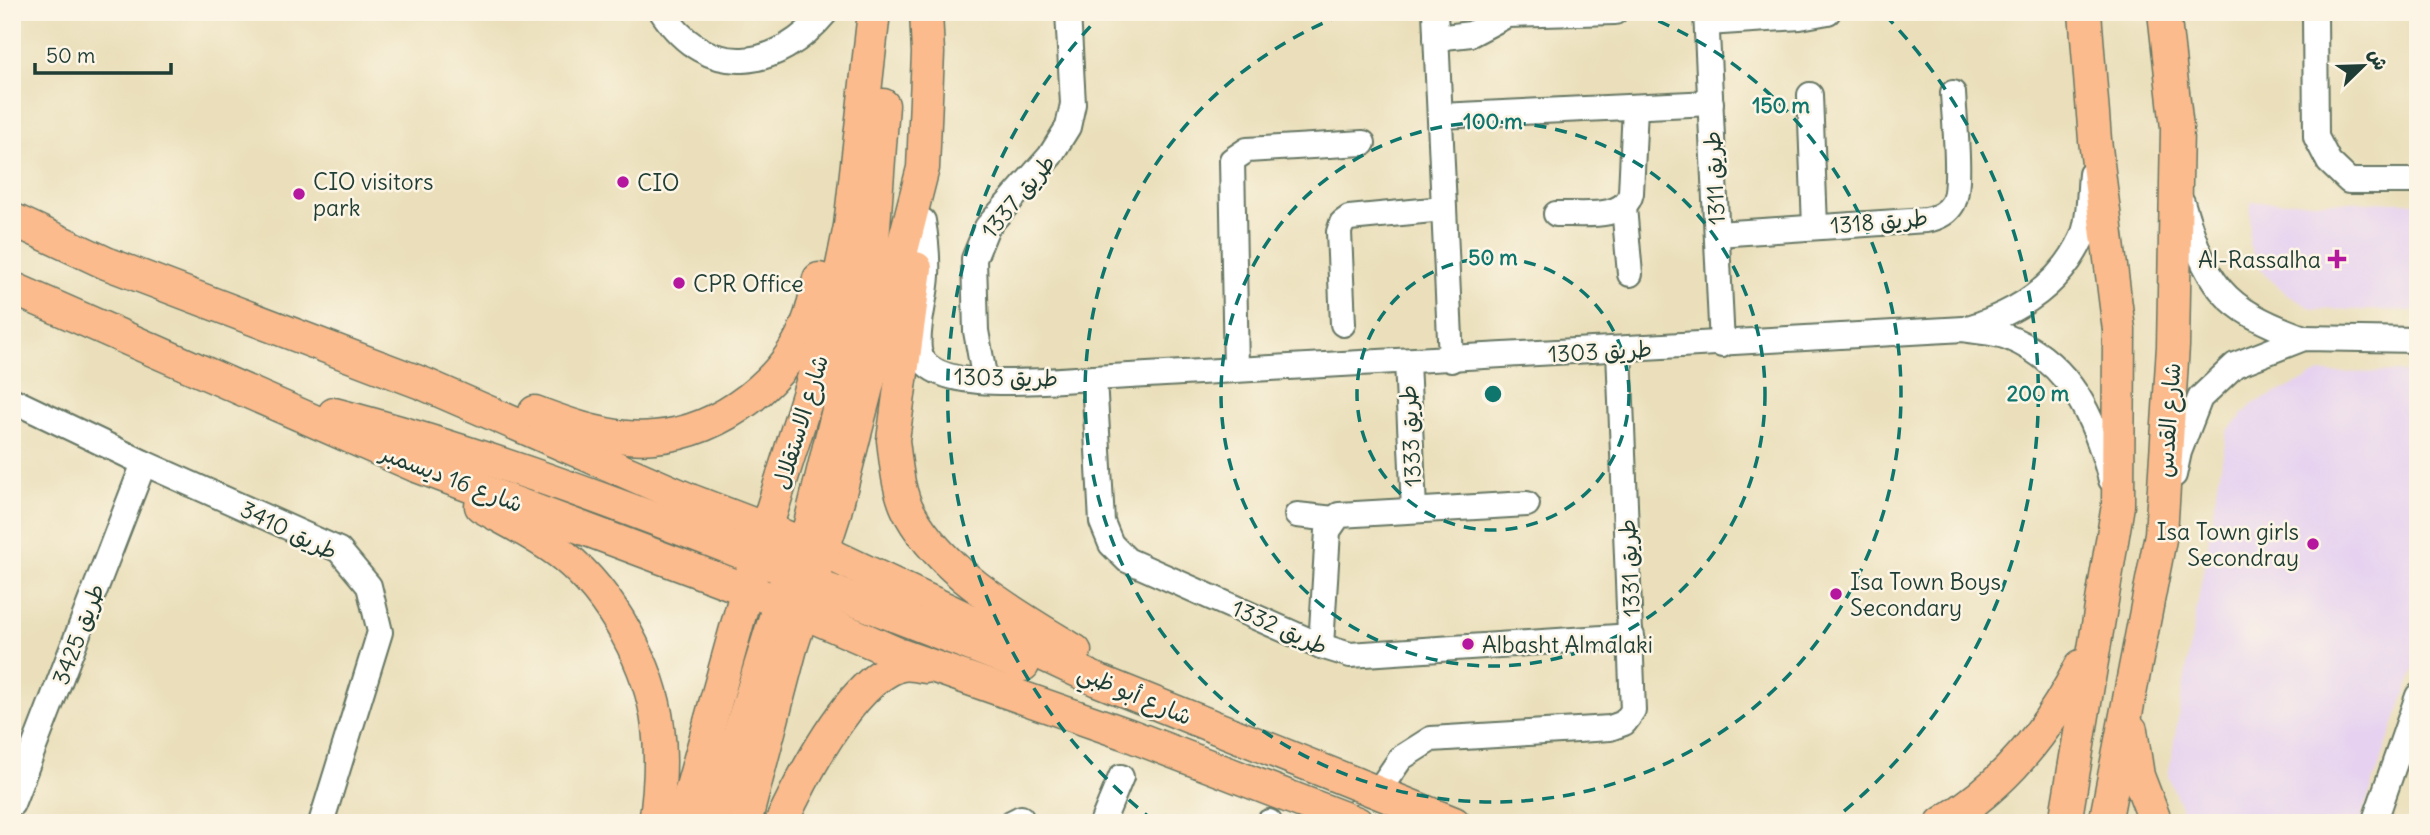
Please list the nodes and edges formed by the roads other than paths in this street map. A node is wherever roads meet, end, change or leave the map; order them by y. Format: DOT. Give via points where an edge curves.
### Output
graph roads {
  1 [pos="662,12"];
  2 [pos="826,12"];
  3 [pos="926,12"];
  4 [pos="1068,12"];
  5 [pos="1435,12"];
  6 [pos="1615,12"];
  7 [pos="1828,12"];
  8 [pos="2085,12"];
  9 [pos="2164,12"];
  10 [pos="2177,12"];
  11 [pos="2315,12"];
  12 [pos="874,15"];
  13 [pos="1707,18"];
  14 [pos="1436,38"];
  15 [pos="2170,65"];
  16 [pos="1953,93"];
  17 [pos="1810,94"];
  18 [pos="865,98"];
  19 [pos="1711,103"];
  20 [pos="1635,107"];
  21 [pos="1440,116"];
  22 [pos="2095,140"];
  23 [pos="1363,143"];
  24 [pos="923,168"];
  25 [pos="2418,181"];
  26 [pos="2176,183"];
  27 [pos="1625,207"];
  28 [pos="1443,209"];
  29 [pos="1556,214"];
  30 [pos="12,219"];
  31 [pos="923,221"];
  32 [pos="1815,227"];
  33 [pos="1717,234"];
  34 [pos="1630,274"];
  35 [pos="12,288"];
  36 [pos="1343,324"];
  37 [pos="1964,329"];
  38 [pos="2304,338"];
  39 [pos="2418,340"];
  40 [pos="1723,345"];
  41 [pos="1619,350"];
  42 [pos="1451,359"];
  43 [pos="1407,362"];
  44 [pos="1236,369"];
  45 [pos="1094,378"];
  46 [pos="985,381"];
  47 [pos="424,384"];
  48 [pos="246,392"];
  49 [pos="12,400"];
  50 [pos="144,463"];
  51 [pos="414,466"];
  52 [pos="1527,504"];
  53 [pos="2118,505"];
  54 [pos="1414,509"];
  55 [pos="1297,515"];
  56 [pos="1334,519"];
  57 [pos="2161,534"];
  58 [pos="761,544"];
  59 [pos="800,578"];
  60 [pos="747,589"];
  61 [pos="2098,615"];
  62 [pos="1632,636"];
  63 [pos="1321,646"];
  64 [pos="946,671"];
  65 [pos="2418,696"];
  66 [pos="2128,710"];
  67 [pos="1172,711"];
  68 [pos="1121,777"];
  69 [pos="1379,790"];
  70 [pos="12,804"];
  71 [pos="2379,821"];
  72 [pos="321,823"];
  73 [pos="655,823"];
  74 [pos="682,823"];
  75 [pos="712,823"];
  76 [pos="745,823"];
  77 [pos="781,823"];
  78 [pos="1102,823"];
  79 [pos="1357,823"];
  80 [pos="1454,823"];
  81 [pos="1942,823"];
  82 [pos="2066,823"];
  83 [pos="2105,823"];
  84 [pos="2156,823"];
  1 -- 2 [label="street" via="698,51 735,61 756,60 787,47"];
  3 -- 24 [label="main road"];
  4 -- 46 [label="street, طريق 1337" via="1073,104 1068,127 1058,147 987,227 974,259 976,331"];
  5 -- 14 [label="street"];
  6 -- 14 [label="street" via="1507,15 1471,34"];
  7 -- 13 [label="street" via="1800,17"];
  8 -- 22 [label="main road, شارع القدس"];
  9 -- 15 [label="main road, شارع القدس"];
  10 -- 15 [label="street" via="2178,32"];
  11 -- 25 [label="street" via="2316,137 2329,162 2349,181"];
  12 -- 18 [label="main road, شارع الاستقلال"];
  12 -- 59 [label="main road" via="884,63 873,240"];
  13 -- 19 [label="street, طريق 1311"];
  14 -- 21 [label="street"];
  15 -- 26 [label="main road, شارع القدس" via="2177,128"];
  16 -- 32 [label="street, طريق 1318" via="1956,192 1950,209 1935,218"];
  17 -- 32 [label="street, طريق 1318"];
  18 -- 47 [label="main road" via="810,317 794,348 754,396 715,420 653,438 606,434 500,398"];
  18 -- 58 [label="main road, شارع الاستقلال" via="850,226 830,325"];
  19 -- 20 [label="street"];
  19 -- 33 [label="street, طريق 1311"];
  20 -- 21 [label="street"];
  20 -- 27 [label="street" via="1631,193"];
  21 -- 28 [label="street"];
  22 -- 37 [label="street, طريق 1303" via="2084,236 2054,279 2029,300 2002,317"];
  22 -- 53 [label="main road, شارع القدس" via="2119,330"];
  23 -- 44 [label="street" via="1247,150 1232,160"];
  24 -- 31 [label="main road"];
  24 -- 59 [label="main road"];
  26 -- 38 [label="street" via="2198,257 2227,299 2262,323"];
  26 -- 57 [label="main road, شارع القدس" via="2173,346"];
  27 -- 29 [label="street"];
  27 -- 34 [label="street"];
  28 -- 36 [label="street" via="1349,218 1342,223"];
  28 -- 42 [label="street"];
  30 -- 47 [label="main road" via="106,263"];
  31 -- 46 [label="street, طريق 1303" via="927,274 921,356 929,368 947,378"];
  31 -- 67 [label="main road" via="893,440 909,513 934,547 1000,602"];
  32 -- 33 [label="street, طريق 1318"];
  33 -- 40 [label="street, طريق 1311"];
  35 -- 48 [label="main road, شارع 16 ديسمبر"];
  37 -- 40 [label="street, طريق 1303"];
  37 -- 53 [label="street, طريق 1303" via="2005,337 2063,373 2086,407 2101,442"];
  38 -- 39 [label="street"];
  38 -- 57 [label="street" via="2235,365 2200,398 2179,452"];
  40 -- 41 [label="street, طريق 1303"];
  41 -- 42 [label="street, طريق 1303"];
  41 -- 62 [label="street, طريق 1331"];
  42 -- 43 [label="street, طريق 1303"];
  43 -- 44 [label="street, طريق 1303"];
  43 -- 54 [label="street, طريق 1333"];
  44 -- 45 [label="street, طريق 1303"];
  45 -- 46 [label="street, طريق 1303"];
  45 -- 63 [label="street, طريق 1332" via="1102,522 1118,552"];
  47 -- 58 [label="main road"];
  48 -- 51 [label="main road, شارع 16 ديسمبر"];
  48 -- 58 [label="main road" via="414,434"];
  49 -- 50 [label="street, طريق 3410"];
  50 -- 70 [label="street, طريق 3425"];
  50 -- 72 [label="street, طريق 3410" via="340,550 369,586 380,632"];
  51 -- 60 [label="main road, شارع 16 ديسمبر"];
  51 -- 73 [label="main road" via="565,557 602,600 644,674 658,723 660,785"];
  52 -- 54 [label="street, طريق 1333"];
  53 -- 61 [label="main road, شارع القدس"];
  54 -- 56 [label="street, طريق 1333" via="1346,513"];
  55 -- 56 [label="street, طريق 1333"];
  56 -- 63 [label="street" via="1328,531"];
  57 -- 66 [label="main road, شارع القدس"];
  58 -- 59 [label="main road"];
  58 -- 60 [label="main road, شارع الاستقلال"];
  59 -- 60 [label="main road"];
  59 -- 64 [label="main road, شارع أبو ظبي" via="898,654"];
  59 -- 67 [label="main road, شارع أبو ظبي" via="1097,680"];
  59 -- 75 [label="main road"];
  59 -- 76 [label="main road" via="791,648"];
  60 -- 74 [label="main road, شارع الاستقلال"];
  61 -- 81 [label="main road" via="2062,705 2034,744 2001,780"];
  61 -- 82 [label="main road, شارع القدس"];
  62 -- 63 [label="street, طريق 1332" via="1365,656"];
  62 -- 69 [label="street, طريق 1331" via="1635,704 1624,723 1610,728 1431,739 1401,758"];
  64 -- 77 [label="main road" via="913,664 878,677 849,708"];
  64 -- 79 [label="main road, شارع أبو ظبي" via="1129,734"];
  65 -- 71 [label="street"];
  66 -- 83 [label="main road, شارع القدس"];
  66 -- 84 [label="main road" via="2138,776"];
  67 -- 69 [label="main road, شارع أبو ظبي"];
  68 -- 78 [label="street"];
  69 -- 80 [label="main road, شارع أبو ظبي"];
}
